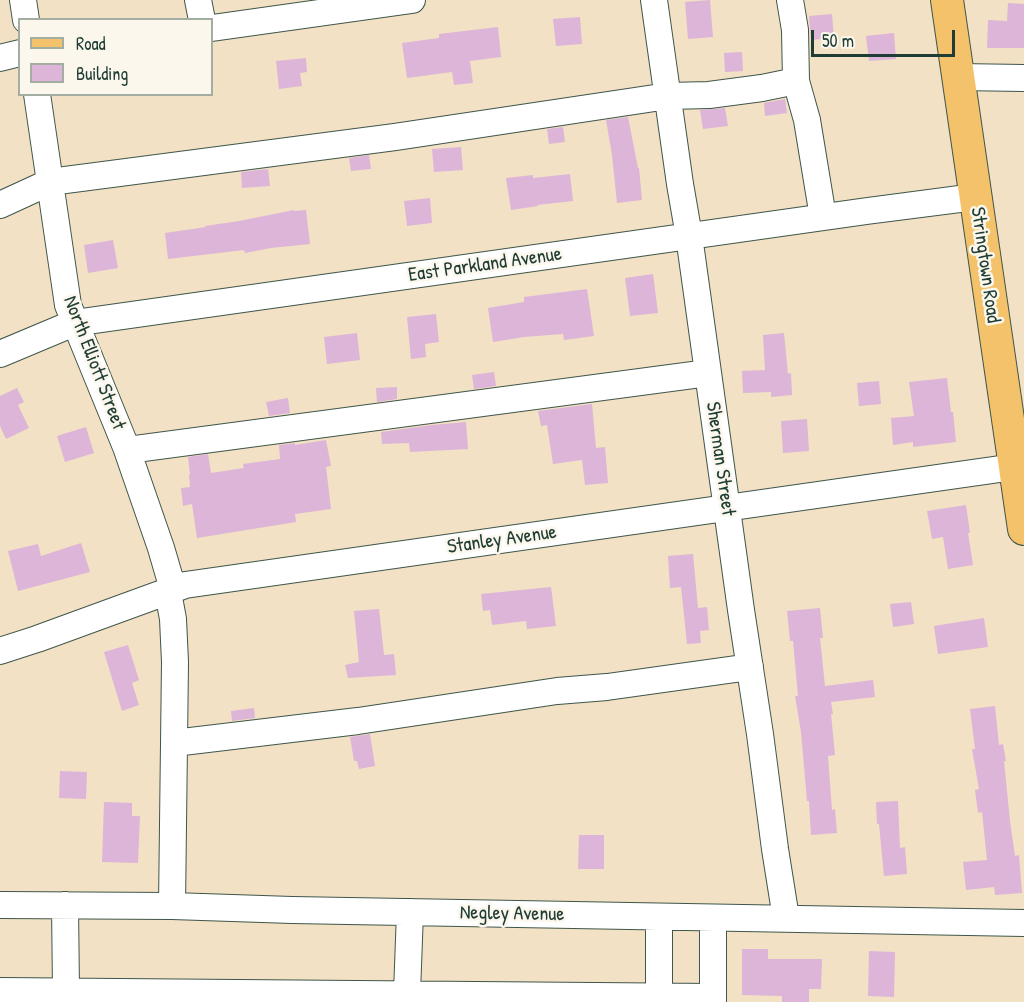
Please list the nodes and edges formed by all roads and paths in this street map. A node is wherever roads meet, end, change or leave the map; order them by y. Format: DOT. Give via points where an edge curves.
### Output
graph roads {
  1 [pos="23,0"];
  2 [pos="198,0"];
  3 [pos="412,0"];
  4 [pos="654,0"];
  5 [pos="790,0"];
  6 [pos="947,0"];
  7 [pos="345,5"];
  8 [pos="26,18"];
  9 [pos="202,18"];
  10 [pos="213,28"];
  11 [pos="18,54"];
  12 [pos="0,58"];
  13 [pos="958,77"];
  14 [pos="1024,78"];
  15 [pos="796,81"];
  16 [pos="37,96"];
  17 [pos="668,96"];
  18 [pos="50,182"];
  19 [pos="975,197"];
  20 [pos="0,206"];
  21 [pos="823,217"];
  22 [pos="689,236"];
  23 [pos="74,323"];
  24 [pos="0,354"];
  25 [pos="708,372"];
  26 [pos="128,450"];
  27 [pos="1014,467"];
  28 [pos="727,508"];
  29 [pos="1023,515"];
  30 [pos="170,590"];
  31 [pos="0,651"];
  32 [pos="750,667"];
  33 [pos="174,743"];
  34 [pos="0,905"];
  35 [pos="65,905"];
  36 [pos="172,906"];
  37 [pos="410,912"];
  38 [pos="659,917"];
  39 [pos="713,918"];
  40 [pos="786,918"];
  41 [pos="1024,922"];
  42 [pos="0,991"];
  43 [pos="66,992"];
  44 [pos="407,993"];
  45 [pos="659,996"];
  46 [pos="713,999"];
  1 -- 8 [label="street"];
  2 -- 9 [label="street"];
  3 -- 7 [label="street"];
  4 -- 17 [label="street, Sherman Street"];
  5 -- 15 [label="street"];
  6 -- 13 [label="main road, Stringtown Road"];
  7 -- 10 [label="street"];
  11 -- 12 [label="street"];
  13 -- 14 [label="street"];
  13 -- 19 [label="main road, Stringtown Road"];
  15 -- 17 [label="street" via="709,95"];
  15 -- 21 [label="street" via="807,120"];
  16 -- 18 [label="street, North Elliott Street"];
  17 -- 18 [label="street"];
  17 -- 22 [label="street, Sherman Street"];
  18 -- 20 [label="street"];
  18 -- 23 [label="street, North Elliott Street" via="68,306"];
  19 -- 21 [label="street, East Parkland Avenue"];
  19 -- 27 [label="main road, Stringtown Road"];
  21 -- 22 [label="street, East Parkland Avenue"];
  22 -- 23 [label="street, East Parkland Avenue"];
  22 -- 25 [label="street, Sherman Street"];
  23 -- 24 [label="street, East Parkland Avenue"];
  23 -- 26 [label="street, North Elliott Street"];
  25 -- 26 [label="street"];
  25 -- 28 [label="street, Sherman Street"];
  26 -- 30 [label="street, North Elliott Street" via="161,548"];
  27 -- 28 [label="street, Stanley Avenue"];
  27 -- 29 [label="main road, Stringtown Road"];
  28 -- 30 [label="street, Stanley Avenue"];
  28 -- 32 [label="street, Sherman Street"];
  30 -- 31 [label="street, Stanley Avenue"];
  30 -- 33 [label="street, North Elliott Street" via="175,662"];
  32 -- 33 [label="street"];
  32 -- 40 [label="street, Sherman Street"];
  33 -- 36 [label="street, North Elliott Street"];
  34 -- 35 [label="street, Negley Avenue"];
  35 -- 36 [label="street, Negley Avenue"];
  35 -- 43 [label="street"];
  36 -- 37 [label="street, Negley Avenue"];
  37 -- 38 [label="street, Negley Avenue"];
  37 -- 44 [label="street"];
  38 -- 39 [label="street, Negley Avenue"];
  38 -- 45 [label="street"];
  39 -- 40 [label="street, Negley Avenue"];
  39 -- 46 [label="street"];
  40 -- 41 [label="street, Negley Avenue"];
  42 -- 43 [label="street"];
  43 -- 44 [label="street"];
  44 -- 45 [label="street"];
  45 -- 46 [label="street"];
}
